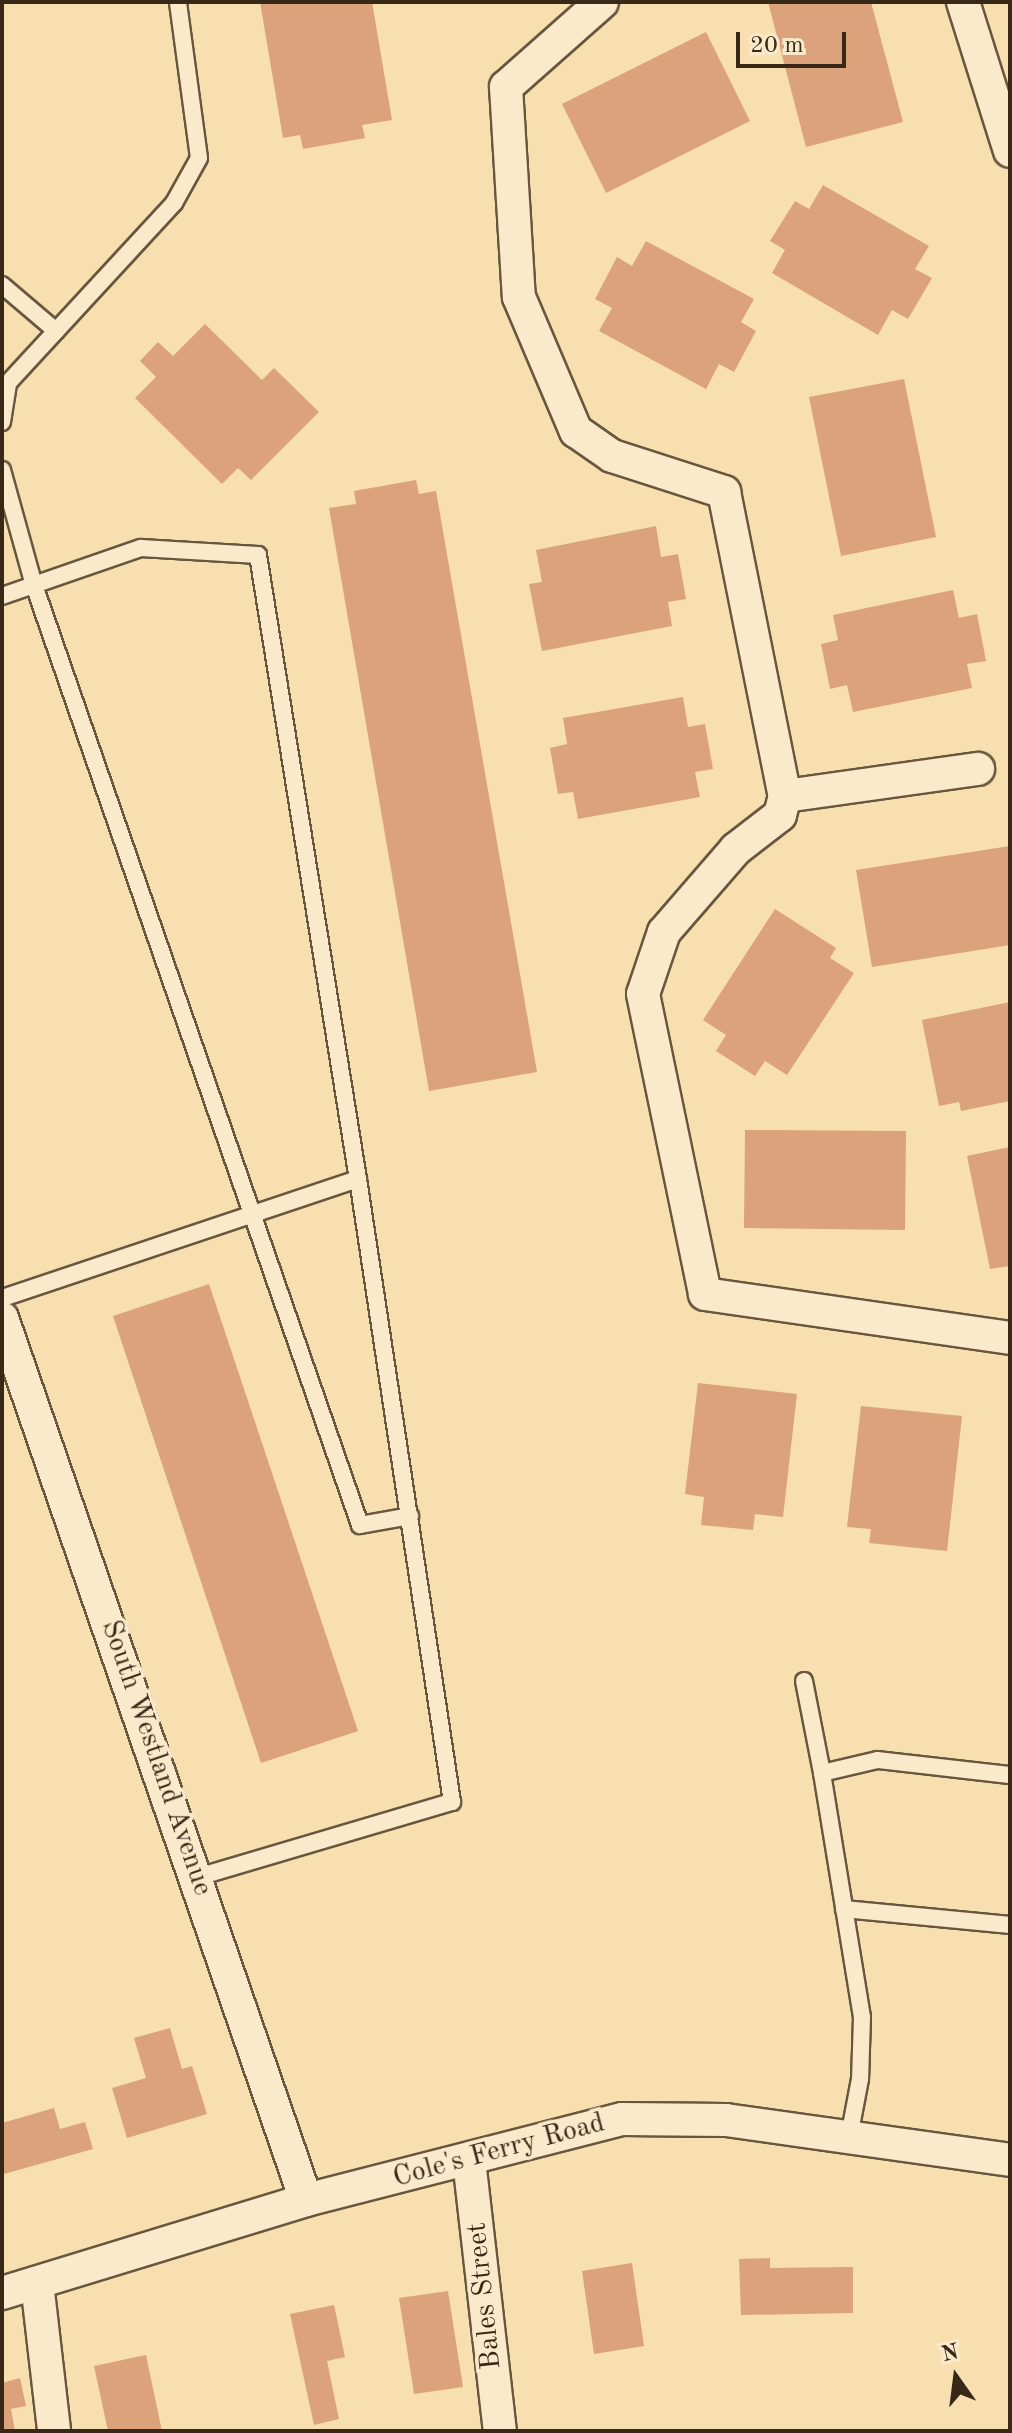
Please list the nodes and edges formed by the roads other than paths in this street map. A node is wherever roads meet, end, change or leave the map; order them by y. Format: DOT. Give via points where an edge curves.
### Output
graph roads {
  1 [pos="178,2"];
  2 [pos="602,2"];
  3 [pos="963,2"];
  4 [pos="1010,151"];
  5 [pos="2,285"];
  6 [pos="56,331"];
  7 [pos="2,422"];
  8 [pos="2,470"];
  9 [pos="34,585"];
  10 [pos="2,596"];
  11 [pos="978,769"];
  12 [pos="785,796"];
  13 [pos="358,1179"];
  14 [pos="253,1214"];
  15 [pos="2,1298"];
  16 [pos="2,1318"];
  17 [pos="1010,1338"];
  18 [pos="410,1516"];
  19 [pos="804,1681"];
  20 [pos="822,1773"];
  21 [pos="1010,1775"];
  22 [pos="198,1877"];
  23 [pos="844,1909"];
  24 [pos="1010,1925"];
  25 [pos="849,2137"];
  26 [pos="469,2160"];
  27 [pos="1010,2160"];
  28 [pos="306,2200"];
  29 [pos="37,2283"];
  30 [pos="2,2293"];
  31 [pos="54,2431"];
  32 [pos="500,2431"];
  1 -- 6 [label="lane" via="199,158 174,203"];
  2 -- 12 [label="street" via="506,87 519,297 576,431 612,456 724,492"];
  3 -- 4 [label="street"];
  5 -- 6 [label="lane"];
  6 -- 7 [label="lane" via="8,383"];
  8 -- 9 [label="lane"];
  9 -- 10 [label="lane"];
  9 -- 13 [label="lane" via="141,548 258,555"];
  9 -- 14 [label="lane"];
  11 -- 12 [label="street"];
  12 -- 17 [label="street" via="780,815 736,849 664,932 643,994 705,1294"];
  13 -- 14 [label="lane"];
  13 -- 18 [label="lane"];
  14 -- 15 [label="lane"];
  14 -- 18 [label="lane" via="360,1525"];
  16 -- 22 [label="street, South Westland Avenue"];
  18 -- 22 [label="lane" via="452,1802"];
  19 -- 20 [label="lane"];
  20 -- 21 [label="lane" via="878,1760"];
  20 -- 23 [label="lane"];
  22 -- 28 [label="street, South Westland Avenue"];
  23 -- 24 [label="lane"];
  23 -- 25 [label="lane" via="862,2017 860,2079"];
  25 -- 26 [label="street, Cole's Ferry Road" via="726,2120 622,2119"];
  25 -- 27 [label="street, Cole's Ferry Road"];
  26 -- 28 [label="street, Cole's Ferry Road"];
  26 -- 32 [label="street, Bales Street"];
  28 -- 29 [label="street, Cole's Ferry Road"];
  29 -- 30 [label="street, Cole's Ferry Road"];
  29 -- 31 [label="street"];
}
